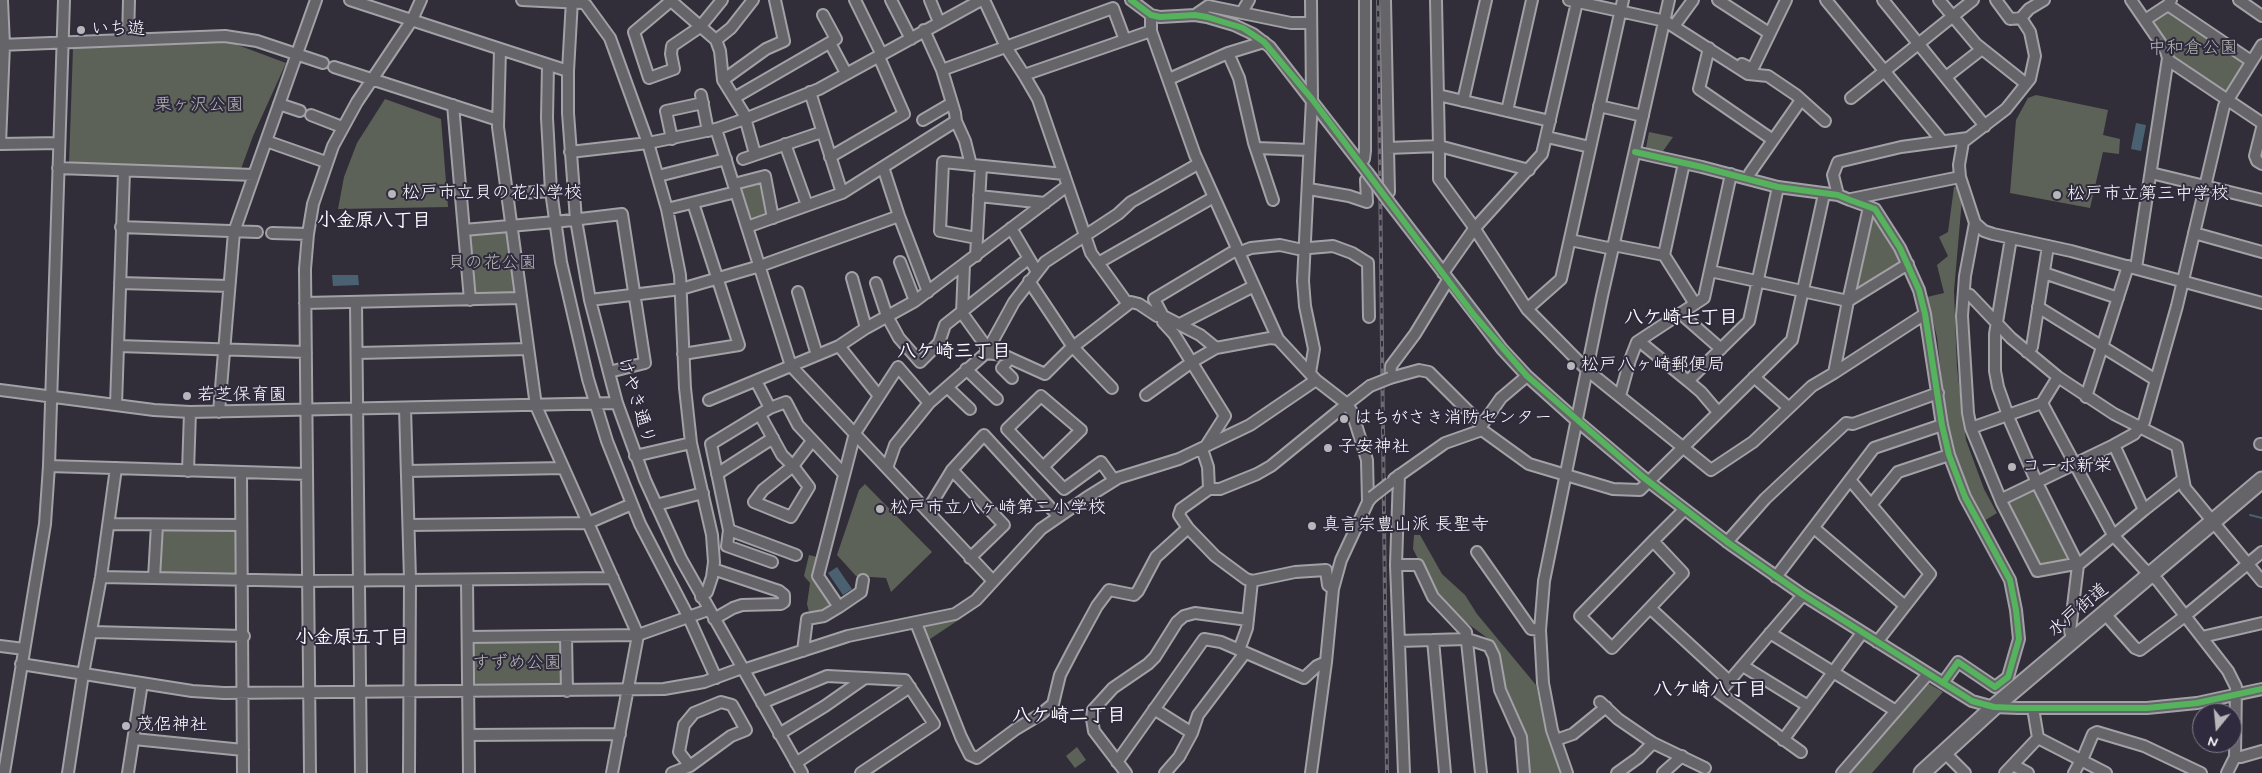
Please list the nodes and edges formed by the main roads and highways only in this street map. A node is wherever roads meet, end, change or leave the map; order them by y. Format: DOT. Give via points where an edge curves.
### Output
graph roads {
  1 [pos="2262,480"];
  2 [pos="1922,773"];
  1 -- 2 [label="highway, 水戸街道" via="1994,707"];
}
